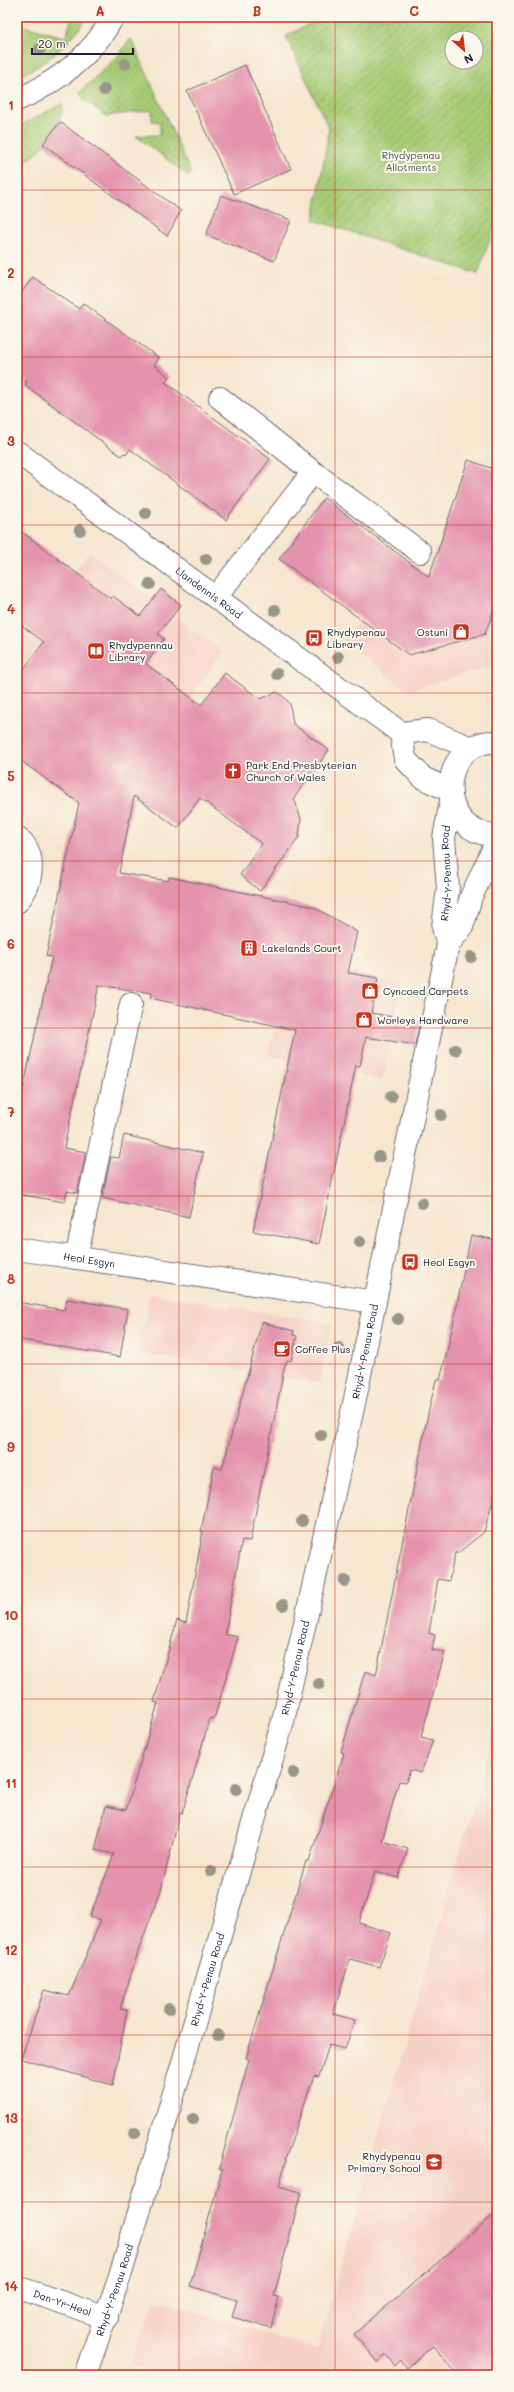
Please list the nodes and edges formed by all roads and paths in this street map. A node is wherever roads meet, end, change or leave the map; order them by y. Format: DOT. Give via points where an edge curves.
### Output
graph roads {
  1 [pos="113,17"];
  2 [pos="17,100"];
  3 [pos="220,398"];
  4 [pos="17,452"];
  5 [pos="313,472"];
  6 [pos="420,552"];
  7 [pos="216,597"];
  8 [pos="401,733"];
  9 [pos="495,739"];
  10 [pos="471,748"];
  11 [pos="450,796"];
  12 [pos="497,835"];
  13 [pos="17,837"];
  14 [pos="497,842"];
  15 [pos="17,902"];
  16 [pos="448,945"];
  17 [pos="131,1004"];
  18 [pos="17,1249"];
  19 [pos="76,1258"];
  20 [pos="375,1302"];
  21 [pos="17,2287"];
  22 [pos="107,2318"];
  23 [pos="85,2375"];
  1 -- 2 [label="street" via="95,44 69,70 40,90"];
  3 -- 5 [label="street"];
  4 -- 7 [label="street, Llandennis Road"];
  5 -- 6 [label="street"];
  5 -- 7 [label="street"];
  7 -- 8 [label="street, Llandennis Road"];
  8 -- 10 [label="street" via="428,730"];
  8 -- 11 [label="street" via="405,759 423,778"];
  9 -- 10 [label="street"];
  10 -- 11 [label="street, Rhyd-Y-Penau Road" via="457,762"];
  11 -- 12 [label="street" via="458,816 468,825 479,832"];
  11 -- 16 [label="street, Rhyd-Y-Penau Road" via="444,838 448,888 443,927"];
  13 -- 15 [label="street" via="29,854 32,868 30,883"];
  14 -- 16 [label="street, Rhyd-Y-Penau Road" via="471,897 462,927"];
  16 -- 20 [label="street, Rhyd-Y-Penau Road"];
  17 -- 19 [label="street"];
  18 -- 19 [label="street, Heol Esgyn"];
  19 -- 20 [label="street, Heol Esgyn"];
  20 -- 22 [label="street, Rhyd-Y-Penau Road" via="283,1721"];
  21 -- 22 [label="street, Dan-Yr-Heol"];
  22 -- 23 [label="street, Rhyd-Y-Penau Road"];
}
